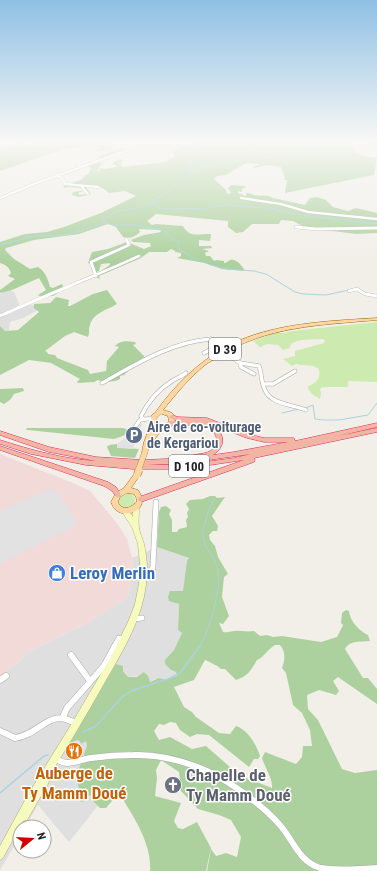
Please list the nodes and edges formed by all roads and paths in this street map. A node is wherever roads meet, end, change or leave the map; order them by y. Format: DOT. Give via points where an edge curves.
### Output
graph roads {
  1 [pos="38,182"];
  2 [pos="65,182"];
  3 [pos="82,187"];
  4 [pos="98,187"];
  5 [pos="88,194"];
  6 [pos="0,198"];
  7 [pos="241,198"];
  8 [pos="377,219"];
  9 [pos="296,227"];
  10 [pos="377,228"];
  11 [pos="126,239"];
  12 [pos="139,256"];
  13 [pos="96,276"];
  14 [pos="349,291"];
  15 [pos="377,296"];
  16 [pos="0,316"];
  17 [pos="377,319"];
  18 [pos="221,348"];
  19 [pos="204,353"];
  20 [pos="240,363"];
  21 [pos="295,371"];
  22 [pos="186,373"];
  23 [pos="254,374"];
  24 [pos="102,384"];
  25 [pos="264,384"];
  26 [pos="171,397"];
  27 [pos="306,410"];
  28 [pos="158,413"];
  29 [pos="170,418"];
  30 [pos="140,419"];
  31 [pos="153,421"];
  32 [pos="377,425"];
  33 [pos="163,426"];
  34 [pos="135,427"];
  35 [pos="377,431"];
  36 [pos="0,433"];
  37 [pos="316,439"];
  38 [pos="0,442"];
  39 [pos="0,448"];
  40 [pos="145,449"];
  41 [pos="122,462"];
  42 [pos="137,475"];
  43 [pos="126,490"];
  44 [pos="136,492"];
  45 [pos="118,495"];
  46 [pos="140,499"];
  47 [pos="156,502"];
  48 [pos="136,508"];
  49 [pos="125,512"];
  50 [pos="136,529"];
  51 [pos="143,577"];
  52 [pos="142,618"];
  53 [pos="134,619"];
  54 [pos="119,638"];
  55 [pos="71,655"];
  56 [pos="6,676"];
  57 [pos="0,680"];
  58 [pos="90,681"];
  59 [pos="63,717"];
  60 [pos="76,724"];
  61 [pos="0,731"];
  62 [pos="54,763"];
  63 [pos="3,842"];
  64 [pos="0,855"];
  65 [pos="377,868"];
  1 -- 6 [label="street"];
  2 -- 3 [label="street"];
  3 -- 4 [label="street"];
  3 -- 5 [label="street"];
  7 -- 8 [label="street" via="281,204 308,212"];
  9 -- 10 [label="street"];
  11 -- 13 [label="street" via="129,245 92,262"];
  12 -- 13 [label="street"];
  13 -- 16 [label="street"];
  14 -- 15 [label="street" via="357,289 365,294"];
  17 -- 18 [label="main road, D 39" via="284,328"];
  18 -- 19 [label="street"];
  18 -- 20 [label="street"];
  18 -- 24 [label="street" via="213,340 208,339 164,351 148,357"];
  18 -- 26 [label="main road, D 39"];
  20 -- 23 [label="street" via="241,367"];
  20 -- 25 [label="street" via="260,366"];
  21 -- 25 [label="street" via="274,384"];
  22 -- 30 [label="street" via="155,397"];
  25 -- 27 [label="street" via="270,397"];
  26 -- 28 [label="main road, D 39"];
  26 -- 29 [label="main road" via="168,405"];
  28 -- 29 [label="main road"];
  28 -- 31 [label="main road"];
  29 -- 33 [label="main road"];
  29 -- 37 [label="highway, D 100" via="207,420 264,440"];
  29 -- 41 [label="highway, D 100" via="209,426 218,433 219,445 213,452 201,456"];
  30 -- 31 [label="street"];
  30 -- 34 [label="street"];
  31 -- 33 [label="main road"];
  31 -- 40 [label="main road"];
  32 -- 37 [label="highway, D 100"];
  33 -- 40 [label="main road"];
  35 -- 38 [label="highway, D 100" via="234,460 183,467 96,464 51,457"];
  35 -- 46 [label="highway, D 100" via="248,462"];
  36 -- 41 [label="highway, D 100" via="59,452"];
  37 -- 41 [label="highway, D 100" via="209,460"];
  39 -- 45 [label="highway" via="106,484"];
  40 -- 42 [label="main road, bridge"];
  42 -- 43 [label="main road"];
  42 -- 44 [label="main road"];
  43 -- 44 [label="main road"];
  43 -- 45 [label="main road"];
  44 -- 46 [label="main road"];
  45 -- 49 [label="main road" via="115,505"];
  46 -- 48 [label="main road"];
  47 -- 51 [label="street" via="153,566 151,575"];
  48 -- 49 [label="main road"];
  48 -- 50 [label="main road"];
  49 -- 50 [label="main road"];
  50 -- 51 [label="main road" via="143,555"];
  51 -- 53 [label="main road"];
  52 -- 53 [label="street"];
  53 -- 60 [label="main road"];
  54 -- 58 [label="street" via="104,666"];
  55 -- 58 [label="street"];
  56 -- 57 [label="street"];
  58 -- 59 [label="street" via="67,708"];
  59 -- 60 [label="street"];
  59 -- 61 [label="street" via="47,721 19,738 7,736"];
  60 -- 62 [label="main road"];
  62 -- 63 [label="main road" via="31,807"];
  62 -- 65 [label="street" via="141,755 192,766 213,774 270,816 284,830 304,860 314,866 327,870"];
  63 -- 64 [label="main road"];
}
